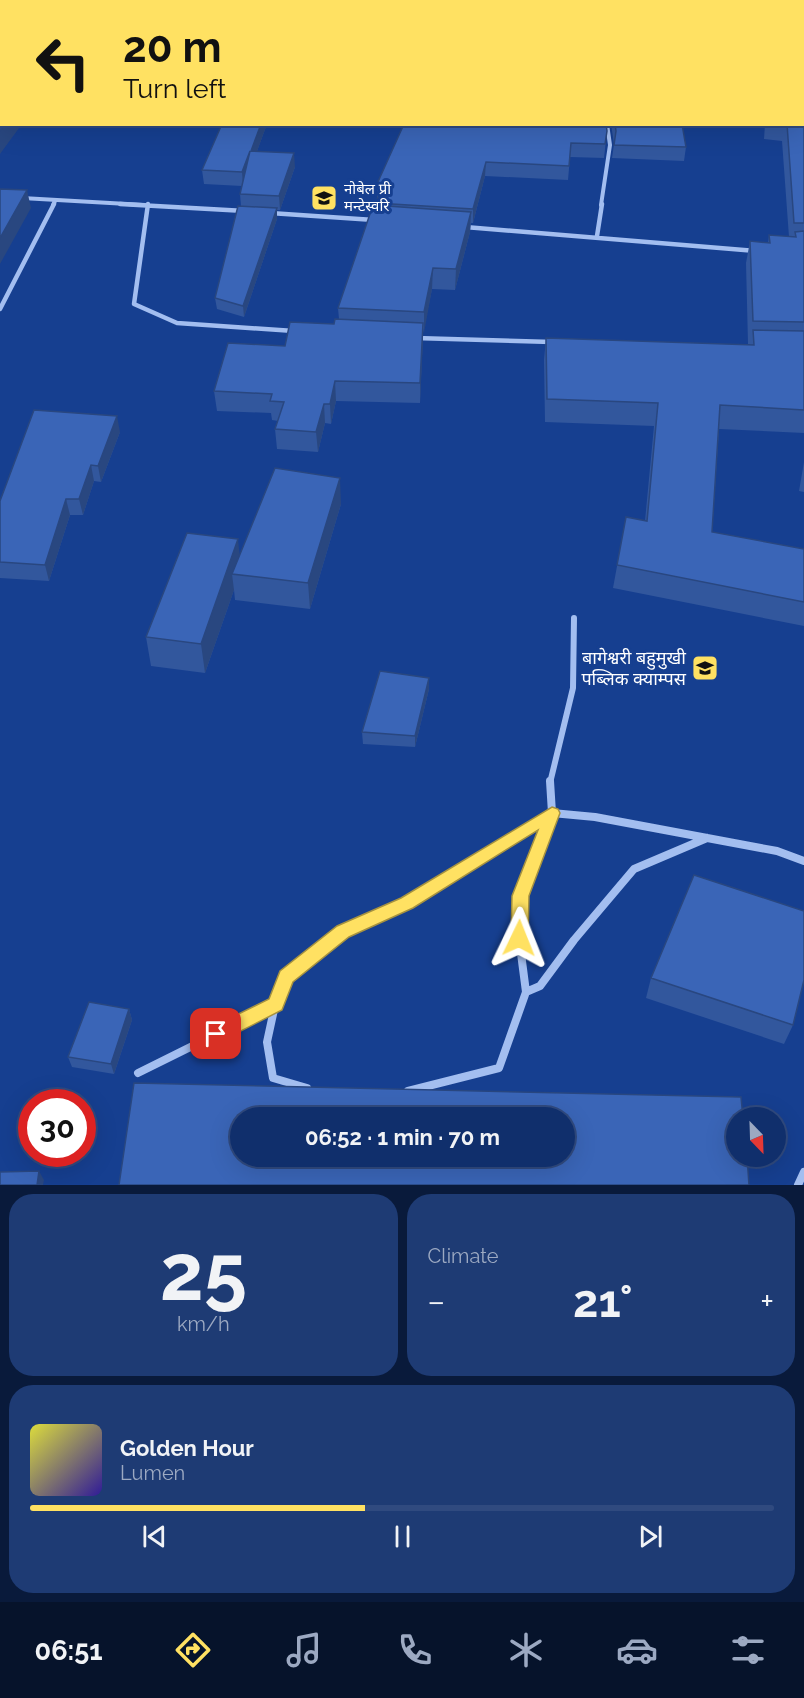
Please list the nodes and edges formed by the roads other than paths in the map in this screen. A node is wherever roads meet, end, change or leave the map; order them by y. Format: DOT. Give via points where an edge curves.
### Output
graph roads {
  1 [pos="607,126"];
  2 [pos="11,197"];
  3 [pos="55,201"];
  4 [pos="148,204"];
  5 [pos="255,212"];
  6 [pos="267,213"];
  7 [pos="385,221"];
  8 [pos="456,226"];
  9 [pos="597,236"];
  10 [pos="758,251"];
  11 [pos="0,309"];
  12 [pos="297,331"];
  13 [pos="404,337"];
  14 [pos="557,342"];
  15 [pos="574,618"];
  16 [pos="552,813"];
  17 [pos="707,837"];
  18 [pos="804,861"];
  19 [pos="526,992"];
  20 [pos="275,1005"];
  21 [pos="138,1072"];
  22 [pos="317,1090"];
  23 [pos="394,1094"];
  24 [pos="804,1172"];
  25 [pos="798,1185"];
  1 -- 9 [label="street" via="610,145"];
  2 -- 3 [label="street"];
  3 -- 4 [label="street"];
  3 -- 11 [label="street"];
  4 -- 5 [label="street"];
  4 -- 12 [label="street" via="134,304 177,323"];
  6 -- 7 [label="street"];
  8 -- 9 [label="street"];
  9 -- 10 [label="street"];
  13 -- 14 [label="street"];
  15 -- 16 [label="street" via="573,687 554,757 549,798"];
  16 -- 17 [label="street"];
  16 -- 19 [label="street" via="521,896 519,938"];
  16 -- 20 [label="street" via="407,903 343,932 287,977"];
  17 -- 18 [label="street" via="777,851"];
  17 -- 19 [label="street" via="634,869 540,986"];
  19 -- 23 [label="street" via="499,1068"];
  20 -- 21 [label="street"];
  20 -- 22 [label="street" via="267,1042 273,1078"];
  24 -- 25 [label="street"];
}
